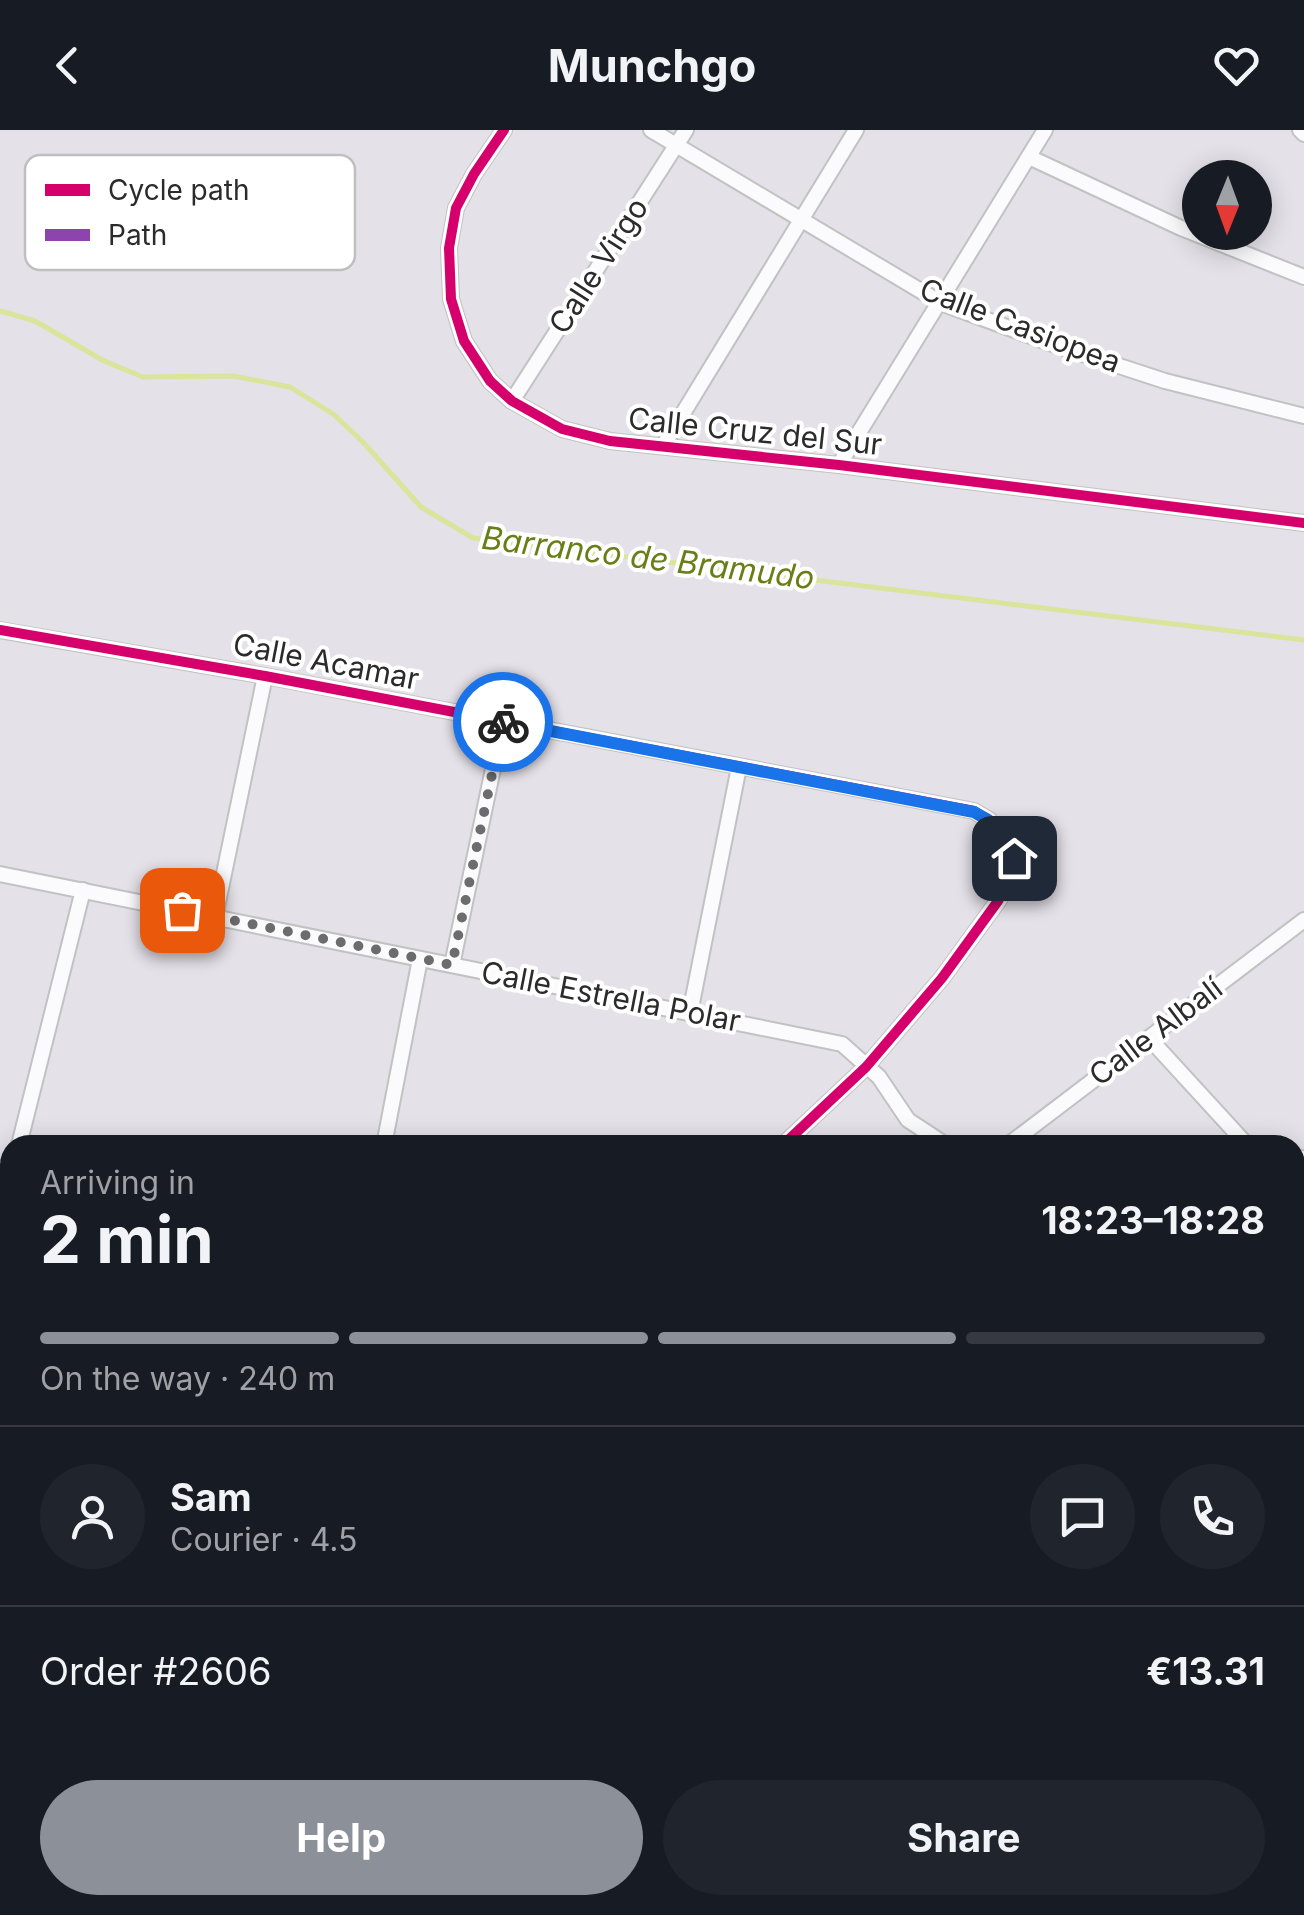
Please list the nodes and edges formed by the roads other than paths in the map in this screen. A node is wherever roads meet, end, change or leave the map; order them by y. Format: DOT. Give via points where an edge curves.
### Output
graph roads {
  1 [pos="504,130"];
  2 [pos="651,130"];
  3 [pos="686,130"];
  4 [pos="856,130"];
  5 [pos="1045,130"];
  6 [pos="676,147"];
  7 [pos="1029,157"];
  8 [pos="801,220"];
  9 [pos="1304,277"];
  10 [pos="941,302"];
  11 [pos="512,401"];
  12 [pos="1304,416"];
  13 [pos="664,446"];
  14 [pos="839,465"];
  15 [pos="1304,523"];
  16 [pos="4,630"];
  17 [pos="0,647"];
  18 [pos="265,676"];
  19 [pos="503,721"];
  20 [pos="739,766"];
  21 [pos="0,874"];
  22 [pos="82,890"];
  23 [pos="215,917"];
  24 [pos="1304,920"];
  25 [pos="420,959"];
  26 [pos="452,965"];
  27 [pos="690,1014"];
  28 [pos="1149,1038"];
  29 [pos="866,1067"];
  30 [pos="21,1135"];
  31 [pos="386,1135"];
  32 [pos="794,1135"];
  33 [pos="931,1135"];
  34 [pos="1021,1135"];
  35 [pos="1237,1135"];
  1 -- 11 [label="street, Calle Cruz del Sur" via="456,208 449,248 451,299 464,342"];
  2 -- 6 [label="street, Calle Casiopea"];
  3 -- 6 [label="street, Calle Virgo"];
  4 -- 8 [label="street"];
  5 -- 7 [label="street"];
  6 -- 8 [label="street, Calle Casiopea"];
  6 -- 11 [label="street, Calle Virgo"];
  7 -- 9 [label="street"];
  7 -- 10 [label="street"];
  8 -- 10 [label="street, Calle Casiopea"];
  8 -- 13 [label="street"];
  10 -- 12 [label="street, Calle Casiopea" via="1166,381"];
  10 -- 14 [label="street"];
  11 -- 13 [label="street, Calle Cruz del Sur" via="562,429"];
  13 -- 14 [label="street, Calle Cruz del Sur"];
  14 -- 15 [label="street, Calle Cruz del Sur"];
  16 -- 17 [label="street"];
  16 -- 18 [label="street, Calle Acamar"];
  18 -- 19 [label="street, Calle Acamar"];
  18 -- 23 [label="street"];
  19 -- 20 [label="street, Calle Acamar"];
  19 -- 26 [label="street"];
  20 -- 27 [label="street"];
  20 -- 29 [label="street, Calle Acamar" via="974,812 988,820 1014,858 998,901"];
  21 -- 22 [label="street, Calle Estrella Polar"];
  22 -- 23 [label="street, Calle Estrella Polar"];
  22 -- 30 [label="street"];
  23 -- 25 [label="street, Calle Estrella Polar"];
  24 -- 28 [label="street, Calle Albalí"];
  25 -- 26 [label="street, Calle Estrella Polar"];
  25 -- 31 [label="street"];
  26 -- 27 [label="street, Calle Estrella Polar"];
  27 -- 29 [label="street, Calle Estrella Polar" via="842,1044"];
  28 -- 34 [label="street, Calle Albalí"];
  28 -- 35 [label="street"];
  29 -- 32 [label="street"];
  29 -- 33 [label="street, Calle Estrella Polar" via="908,1120"];
}
